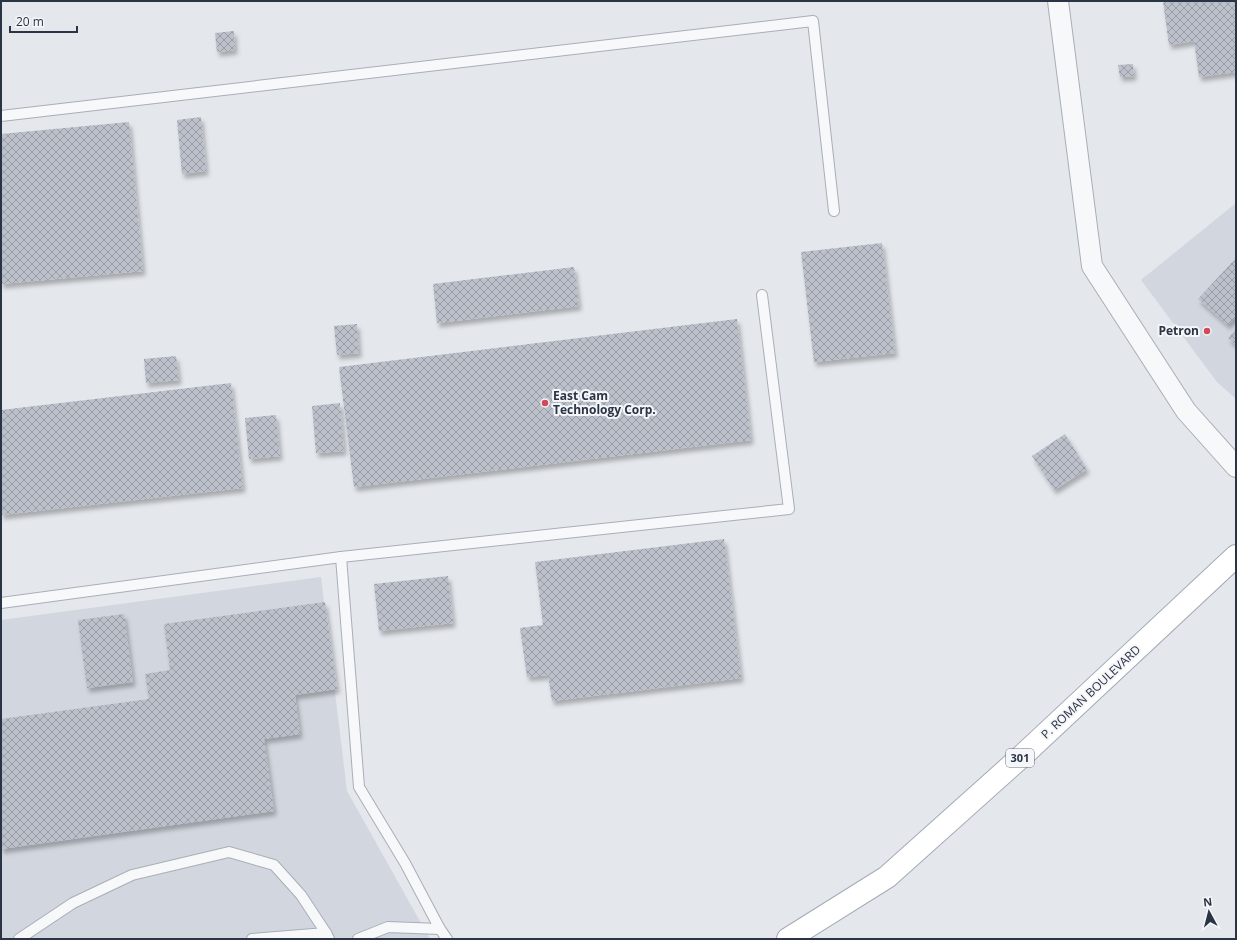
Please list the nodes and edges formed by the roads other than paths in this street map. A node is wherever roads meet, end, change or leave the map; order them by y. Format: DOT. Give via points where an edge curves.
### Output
graph roads {
  1 [pos="1058,1"];
  2 [pos="1,116"];
  3 [pos="834,211"];
  4 [pos="762,294"];
  5 [pos="1236,468"];
  6 [pos="1236,556"];
  7 [pos="341,557"];
  8 [pos="1,603"];
  9 [pos="440,929"];
  10 [pos="328,936"];
  11 [pos="19,939"];
  12 [pos="252,939"];
  13 [pos="358,939"];
  14 [pos="447,939"];
  15 [pos="788,939"];
  1 -- 5 [label="street" via="1092,266 1186,411"];
  2 -- 3 [label="lane" via="813,21"];
  4 -- 7 [label="lane" via="789,510"];
  6 -- 15 [label="main road, P. ROMAN BOULEVARD / 301" via="1021,757 887,877"];
  7 -- 8 [label="lane"];
  7 -- 9 [label="lane" via="359,787 405,863"];
  9 -- 13 [label="lane" via="388,928"];
  9 -- 14 [label="lane"];
  10 -- 11 [label="lane" via="301,895 274,865 229,852 132,875 73,904"];
  10 -- 12 [label="lane"];
}
